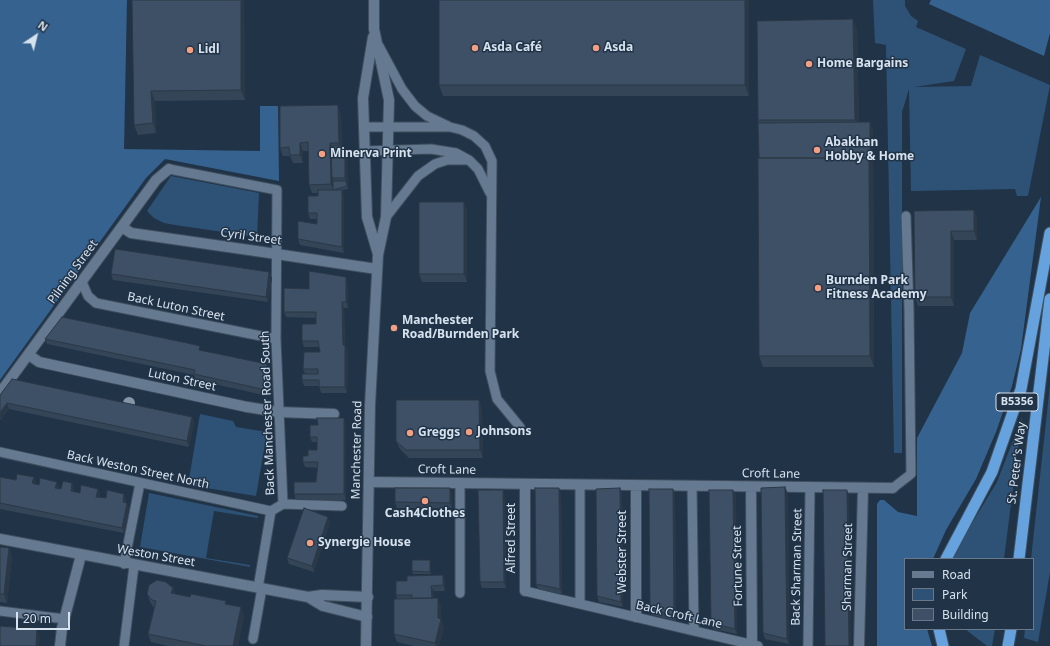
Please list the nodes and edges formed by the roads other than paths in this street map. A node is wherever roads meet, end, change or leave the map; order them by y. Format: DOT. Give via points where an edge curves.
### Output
graph roads {
  1 [pos="374,0"];
  2 [pos="374,29"];
  3 [pos="377,41"];
  4 [pos="364,127"];
  5 [pos="388,127"];
  6 [pos="450,127"];
  7 [pos="365,151"];
  8 [pos="388,151"];
  9 [pos="469,160"];
  10 [pos="169,169"];
  11 [pos="491,194"];
  12 [pos="906,216"];
  13 [pos="386,217"];
  14 [pos="122,227"];
  15 [pos="1050,232"];
  16 [pos="276,254"];
  17 [pos="378,255"];
  18 [pos="377,269"];
  19 [pos="82,282"];
  20 [pos="1050,299"];
  21 [pos="276,339"];
  22 [pos="28,355"];
  23 [pos="0,393"];
  24 [pos="279,412"];
  25 [pos="334,414"];
  26 [pos="520,427"];
  27 [pos="0,452"];
  28 [pos="369,482"];
  29 [pos="140,483"];
  30 [pos="460,484"];
  31 [pos="525,484"];
  32 [pos="580,485"];
  33 [pos="636,486"];
  34 [pos="692,486"];
  35 [pos="750,487"];
  36 [pos="810,488"];
  37 [pos="863,488"];
  38 [pos="893,488"];
  39 [pos="283,504"];
  40 [pos="342,506"];
  41 [pos="271,511"];
  42 [pos="0,539"];
  43 [pos="80,555"];
  44 [pos="947,558"];
  45 [pos="1019,558"];
  46 [pos="124,564"];
  47 [pos="134,566"];
  48 [pos="260,588"];
  49 [pos="525,591"];
  50 [pos="460,593"];
  51 [pos="308,597"];
  52 [pos="368,597"];
  53 [pos="580,604"];
  54 [pos="0,611"];
  55 [pos="367,617"];
  56 [pos="636,617"];
  57 [pos="65,618"];
  58 [pos="939,630"];
  59 [pos="694,631"];
  60 [pos="253,639"];
  61 [pos="755,645"];
  62 [pos="60,646"];
  63 [pos="124,646"];
  64 [pos="366,646"];
  65 [pos="808,646"];
  66 [pos="859,646"];
  67 [pos="943,646"];
  1 -- 2 [label="street, Manchester Road"];
  2 -- 3 [label="street, Manchester Road"];
  2 -- 4 [label="street, Manchester Road" via="363,98"];
  3 -- 5 [label="street, Manchester Road" via="389,100"];
  3 -- 6 [label="lane" via="402,89 415,106"];
  4 -- 5 [label="lane"];
  4 -- 7 [label="street, Manchester Road"];
  5 -- 6 [label="lane"];
  5 -- 8 [label="street, Manchester Road"];
  6 -- 11 [label="lane" via="462,130 485,146 492,161"];
  7 -- 8 [label="lane"];
  7 -- 17 [label="street, Manchester Road" via="367,216"];
  8 -- 9 [label="lane" via="431,149 456,154"];
  8 -- 13 [label="street, Manchester Road"];
  9 -- 11 [label="lane" via="478,169"];
  9 -- 13 [label="lane" via="447,160 435,164 418,176"];
  10 -- 14 [label="street, Pilning Street" via="156,180"];
  10 -- 16 [label="lane, Back Manchester Road South" via="277,190"];
  11 -- 26 [label="lane" via="490,372 497,399"];
  12 -- 38 [label="lane, Croft Lane" via="911,474"];
  13 -- 17 [label="street, Manchester Road"];
  14 -- 16 [label="street, Cyril Street" via="132,233"];
  14 -- 19 [label="street, Pilning Street"];
  15 -- 44 [label="highway, B5356" via="1021,389 992,472"];
  16 -- 18 [label="street, Cyril Street"];
  16 -- 21 [label="lane, Back Manchester Road South"];
  17 -- 18 [label="street, Manchester Road"];
  18 -- 28 [label="street, Manchester Road"];
  19 -- 21 [label="lane, Back Luton Street" via="88,296 96,302"];
  19 -- 22 [label="street, Pilning Street"];
  20 -- 45 [label="highway, St. Peter's Way"];
  21 -- 24 [label="lane, Back Manchester Road South"];
  22 -- 23 [label="street, Pilning Street"];
  22 -- 24 [label="street, Luton Street" via="39,362"];
  24 -- 25 [label="street, Luton Street"];
  24 -- 39 [label="lane, Back Manchester Road South"];
  27 -- 29 [label="lane, Back Weston Street North"];
  28 -- 30 [label="street, Croft Lane"];
  28 -- 52 [label="street, Manchester Road"];
  29 -- 41 [label="lane, Back Weston Street North"];
  29 -- 46 [label="lane"];
  30 -- 31 [label="street, Croft Lane"];
  30 -- 50 [label="lane"];
  31 -- 32 [label="street, Croft Lane"];
  31 -- 49 [label="street, Alfred Street"];
  32 -- 33 [label="street, Croft Lane"];
  32 -- 53 [label="lane"];
  33 -- 34 [label="street, Croft Lane"];
  33 -- 56 [label="street, Webster Street"];
  34 -- 35 [label="street, Croft Lane"];
  34 -- 59 [label="lane"];
  35 -- 36 [label="street, Croft Lane"];
  35 -- 61 [label="street, Fortune Street"];
  36 -- 37 [label="street, Croft Lane"];
  36 -- 65 [label="lane, Back Sharman Street"];
  37 -- 38 [label="street, Croft Lane"];
  37 -- 66 [label="street, Sharman Street"];
  39 -- 40 [label="lane"];
  39 -- 41 [label="lane, Back Manchester Road South"];
  41 -- 48 [label="lane, Back Manchester Road South"];
  42 -- 43 [label="street, Weston Street"];
  43 -- 46 [label="street, Weston Street"];
  43 -- 57 [label="street"];
  46 -- 47 [label="street, Weston Street"];
  47 -- 48 [label="street, Weston Street"];
  47 -- 63 [label="lane"];
  48 -- 51 [label="street, Weston Street"];
  48 -- 60 [label="lane, Back Manchester Road South"];
  49 -- 53 [label="lane, Back Croft Lane"];
  51 -- 52 [label="street, Weston Street"];
  51 -- 55 [label="street, Weston Street" via="323,606"];
  52 -- 55 [label="street, Manchester Road"];
  53 -- 56 [label="lane, Back Croft Lane"];
  54 -- 57 [label="lane"];
  55 -- 64 [label="street, Manchester Road"];
  56 -- 59 [label="lane, Back Croft Lane"];
  57 -- 62 [label="street"];
  58 -- 67 [label="highway"];
  59 -- 61 [label="lane, Back Croft Lane"];
}
